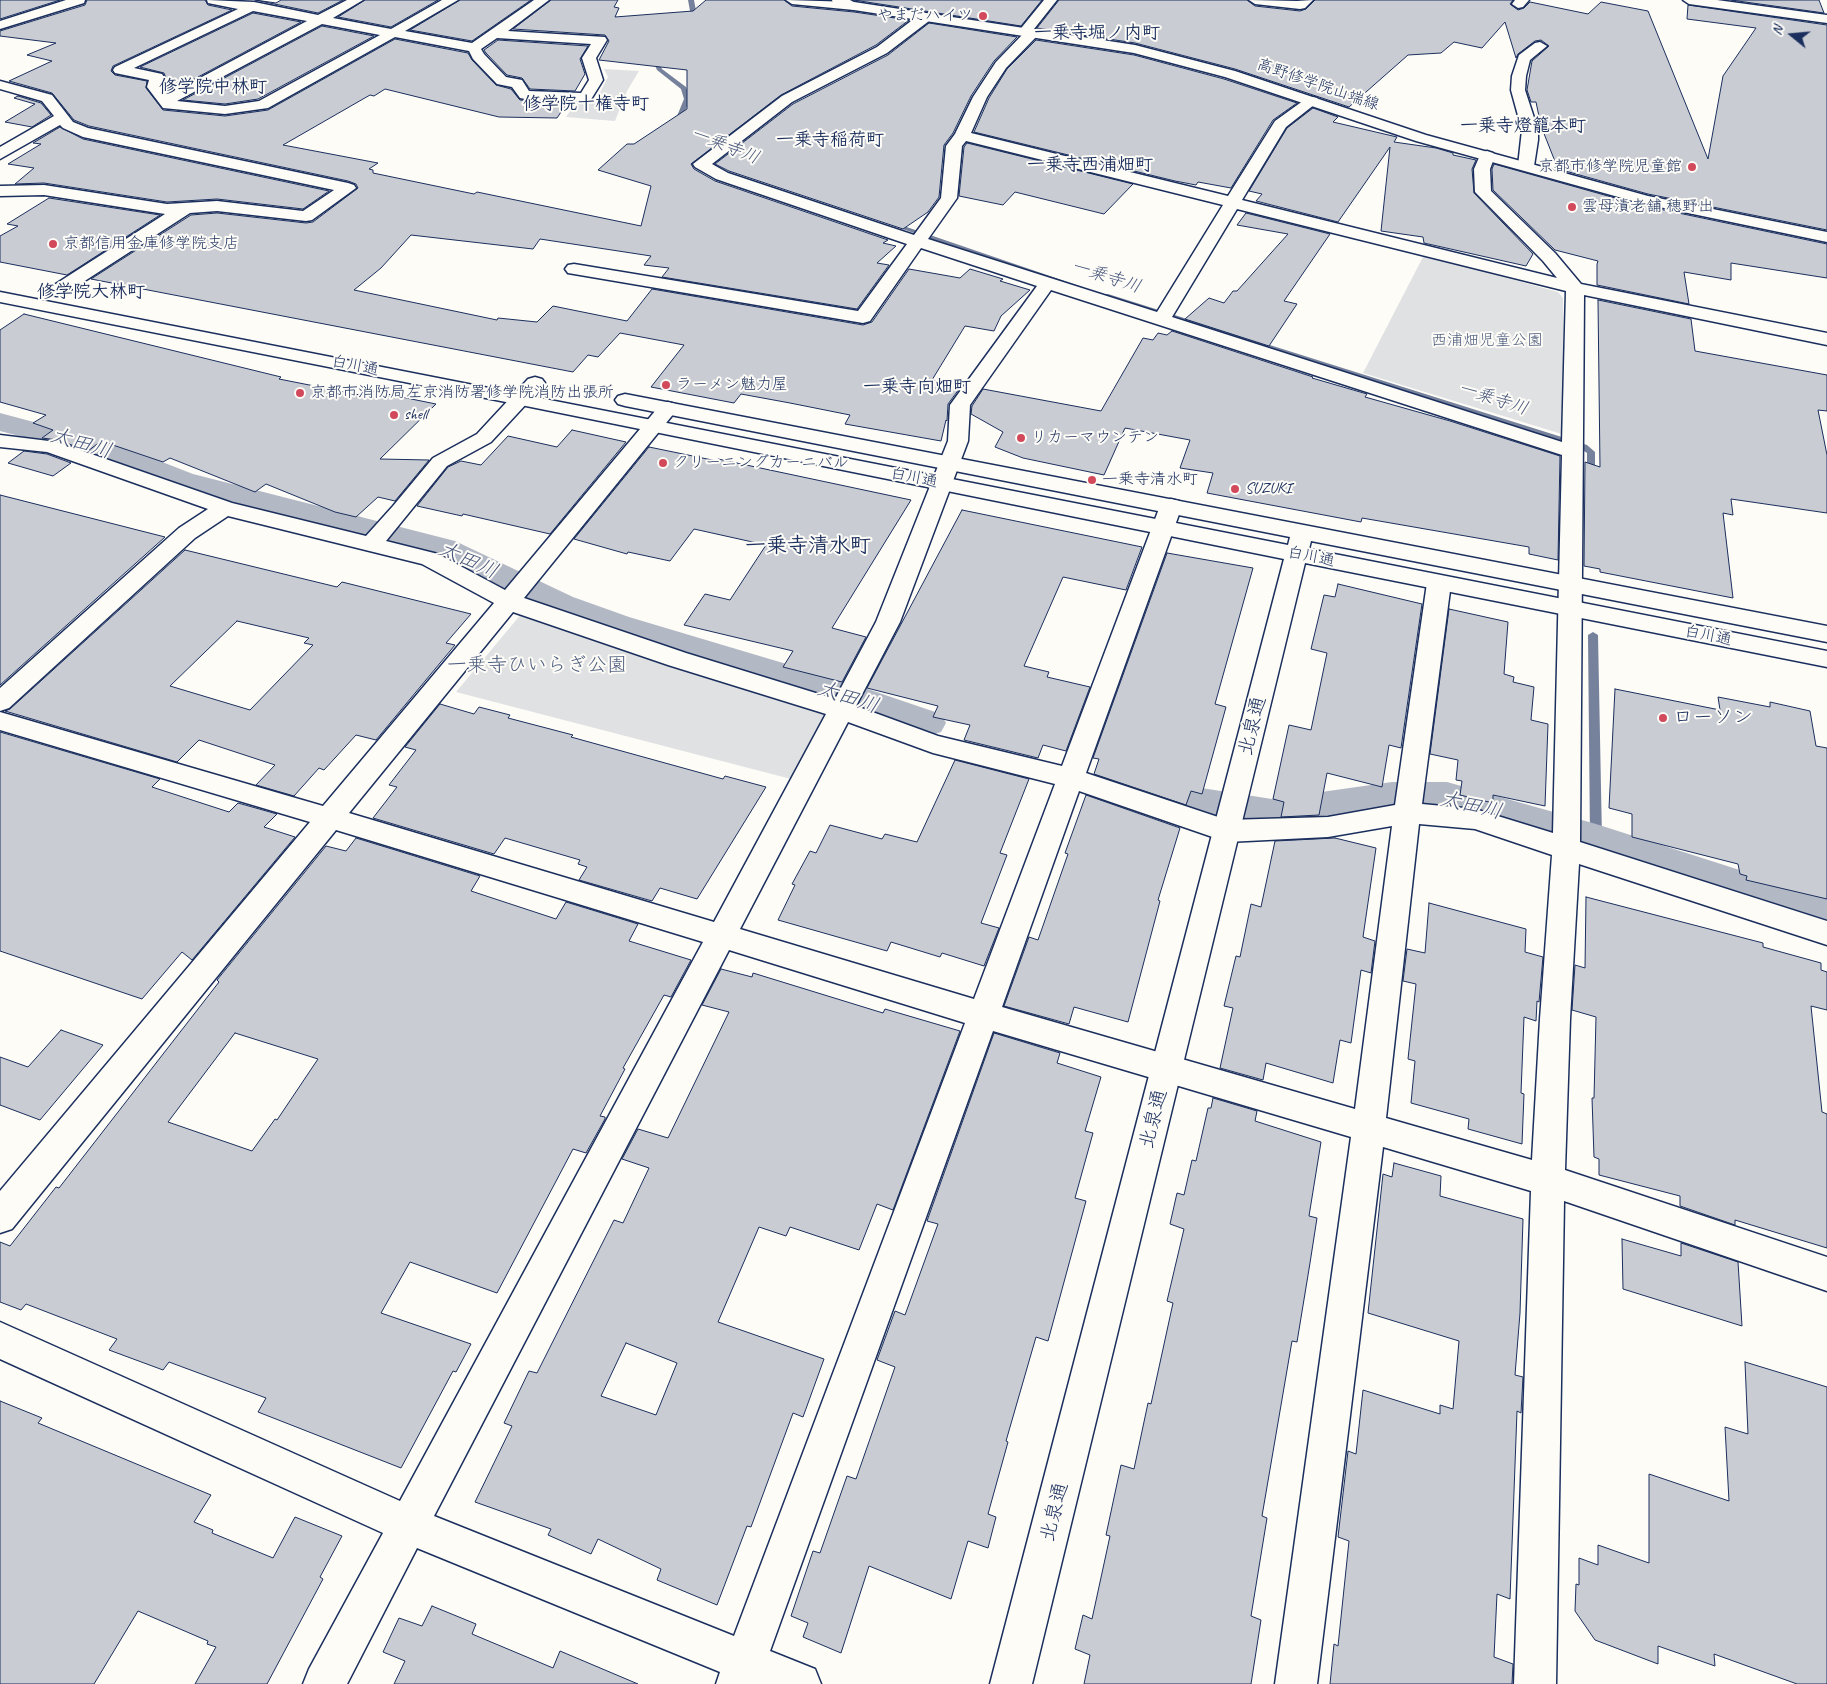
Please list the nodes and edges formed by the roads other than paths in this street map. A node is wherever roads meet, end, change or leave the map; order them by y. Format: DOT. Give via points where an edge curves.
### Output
graph roads {
  1 [pos="79,0"];
  2 [pos="212,0"];
  3 [pos="266,0"];
  4 [pos="357,0"];
  5 [pos="452,0"];
  6 [pos="543,0"];
  7 [pos="792,0"];
  8 [pos="838,0"];
  9 [pos="1051,0"];
  10 [pos="1255,0"];
  11 [pos="1307,0"];
  12 [pos="1688,0"];
  13 [pos="20,2"];
  14 [pos="854,6"];
  15 [pos="251,7"];
  16 [pos="48,10"];
  17 [pos="924,18"];
  18 [pos="319,20"];
  19 [pos="1827,20"];
  20 [pos="0,25"];
  21 [pos="391,33"];
  22 [pos="1028,33"];
  23 [pos="497,34"];
  24 [pos="1540,46"];
  25 [pos="474,48"];
  26 [pos="0,85"];
  27 [pos="1312,101"];
  28 [pos="165,102"];
  29 [pos="63,117"];
  30 [pos="962,135"];
  31 [pos="0,154"];
  32 [pos="1487,156"];
  33 [pos="1526,166"];
  34 [pos="0,191"];
  35 [pos="1234,203"];
  36 [pos="184,209"];
  37 [pos="1827,237"];
  38 [pos="919,242"];
  39 [pos="574,269"];
  40 [pos="0,280"];
  41 [pos="1048,284"];
  42 [pos="1575,288"];
  43 [pos="57,291"];
  44 [pos="0,297"];
  45 [pos="1161,320"];
  46 [pos="1827,339"];
  47 [pos="611,397"];
  48 [pos="521,399"];
  49 [pos="661,417"];
  50 [pos="1573,443"];
  51 [pos="2,444"];
  52 [pos="949,462"];
  53 [pos="941,483"];
  54 [pos="225,508"];
  55 [pos="1167,516"];
  56 [pos="1299,543"];
  57 [pos="370,545"];
  58 [pos="1439,583"];
  59 [pos="1570,585"];
  60 [pos="508,601"];
  61 [pos="1570,610"];
  62 [pos="1827,634"];
  63 [pos="1827,659"];
  64 [pos="847,699"];
  65 [pos="0,702"];
  66 [pos="0,721"];
  67 [pos="1070,778"];
  68 [pos="1409,801"];
  69 [pos="1230,816"];
  70 [pos="330,818"];
  71 [pos="1566,837"];
  72 [pos="1827,933"];
  73 [pos="722,936"];
  74 [pos="983,1015"];
  75 [pos="1166,1068"];
  76 [pos="1369,1128"];
  77 [pos="1548,1180"];
  78 [pos="0,1217"];
  79 [pos="1827,1274"];
  80 [pos="0,1340"];
  81 [pos="409,1525"];
  82 [pos="741,1673"];
  83 [pos="324,1684"];
  84 [pos="800,1684"];
  85 [pos="1011,1684"];
  86 [pos="1296,1684"];
  87 [pos="1535,1684"];
  1 -- 16 [label="street"];
  2 -- 15 [label="street"];
  3 -- 15 [label="street"];
  4 -- 18 [label="street"];
  5 -- 21 [label="street"];
  6 -- 23 [label="street"];
  7 -- 14 [label="street, 高野修学院山端線"];
  8 -- 14 [label="street"];
  9 -- 22 [label="street"];
  10 -- 11 [label="street" via="1300,5"];
  12 -- 19 [label="street"];
  13 -- 16 [label="street"];
  14 -- 17 [label="street, 高野修学院山端線"];
  15 -- 18 [label="street"];
  15 -- 28 [label="street" via="120,70 157,77 154,87"];
  16 -- 20 [label="street"];
  17 -- 22 [label="street, 高野修学院山端線"];
  17 -- 38 [label="street" via="882,50 787,98 701,164 722,176"];
  18 -- 21 [label="street"];
  18 -- 28 [label="street"];
  21 -- 25 [label="street"];
  21 -- 28 [label="street" via="263,105 225,110 168,105"];
  22 -- 27 [label="street, 高野修学院山端線" via="1135,49 1182,60"];
  22 -- 30 [label="street" via="980,97"];
  23 -- 25 [label="street"];
  23 -- 25 [label="street" via="600,40 589,58 596,80 585,98 525,95 517,83 502,81"];
  24 -- 33 [label="street" via="1524,58 1519,76 1518,90 1530,130"];
  26 -- 29 [label="street" via="48,98"];
  27 -- 32 [label="street, 高野修学院山端線"];
  27 -- 35 [label="street" via="1280,124"];
  29 -- 31 [label="street"];
  29 -- 36 [label="street" via="68,125 83,132 348,188 306,216 217,206"];
  30 -- 35 [label="street"];
  30 -- 38 [label="street" via="954,146 949,198"];
  32 -- 33 [label="street, 高野修学院山端線"];
  32 -- 42 [label="street" via="1482,169 1483,192 1549,256"];
  33 -- 37 [label="street, 高野修学院山端線" via="1693,211"];
  34 -- 36 [label="street" via="44,190"];
  35 -- 42 [label="street"];
  35 -- 45 [label="street"];
  36 -- 43 [label="street"];
  38 -- 39 [label="street" via="863,318"];
  38 -- 41 [label="street"];
  40 -- 43 [label="street, 白川通"];
  41 -- 45 [label="street"];
  41 -- 52 [label="street" via="960,405 958,441"];
  42 -- 46 [label="street"];
  42 -- 50 [label="street"];
  43 -- 48 [label="street, 白川通" via="545,385"];
  44 -- 48 [label="street, 白川通"];
  45 -- 50 [label="street"];
  47 -- 49 [label="street, 白川通"];
  48 -- 49 [label="street, 白川通"];
  48 -- 57 [label="street" via="484,438 440,462"];
  49 -- 52 [label="street, 白川通"];
  49 -- 53 [label="street, 白川通"];
  49 -- 60 [label="street"];
  50 -- 59 [label="street"];
  51 -- 54 [label="street" via="50,446"];
  52 -- 53 [label="street"];
  52 -- 55 [label="street, 白川通"];
  53 -- 55 [label="street, 白川通"];
  53 -- 64 [label="street" via="888,622"];
  54 -- 57 [label="street"];
  54 -- 65 [label="street" via="187,534"];
  55 -- 56 [label="street, 白川通"];
  55 -- 67 [label="street"];
  56 -- 58 [label="street, 白川通"];
  56 -- 59 [label="street, 白川通"];
  56 -- 69 [label="street, 北泉通"];
  57 -- 60 [label="street" via="430,559"];
  58 -- 61 [label="street, 白川通"];
  58 -- 68 [label="street"];
  59 -- 61 [label="street"];
  59 -- 62 [label="street, 白川通"];
  60 -- 64 [label="street" via="677,659"];
  60 -- 70 [label="street"];
  61 -- 63 [label="street, 白川通"];
  61 -- 71 [label="street"];
  64 -- 67 [label="street" via="933,744"];
  64 -- 73 [label="street"];
  66 -- 70 [label="street"];
  67 -- 69 [label="street"];
  67 -- 74 [label="street"];
  68 -- 69 [label="street" via="1328,827"];
  68 -- 71 [label="street" via="1475,819"];
  68 -- 76 [label="street"];
  69 -- 75 [label="street, 北泉通"];
  70 -- 73 [label="street"];
  70 -- 78 [label="street"];
  71 -- 72 [label="street"];
  71 -- 77 [label="street"];
  73 -- 74 [label="street"];
  73 -- 81 [label="street"];
  74 -- 75 [label="street"];
  74 -- 82 [label="street"];
  75 -- 76 [label="street"];
  75 -- 85 [label="street, 北泉通"];
  76 -- 77 [label="street"];
  76 -- 86 [label="street"];
  77 -- 79 [label="street"];
  77 -- 87 [label="street"];
  80 -- 81 [label="street"];
  81 -- 82 [label="street"];
  81 -- 83 [label="street"];
  82 -- 84 [label="street"];
}
